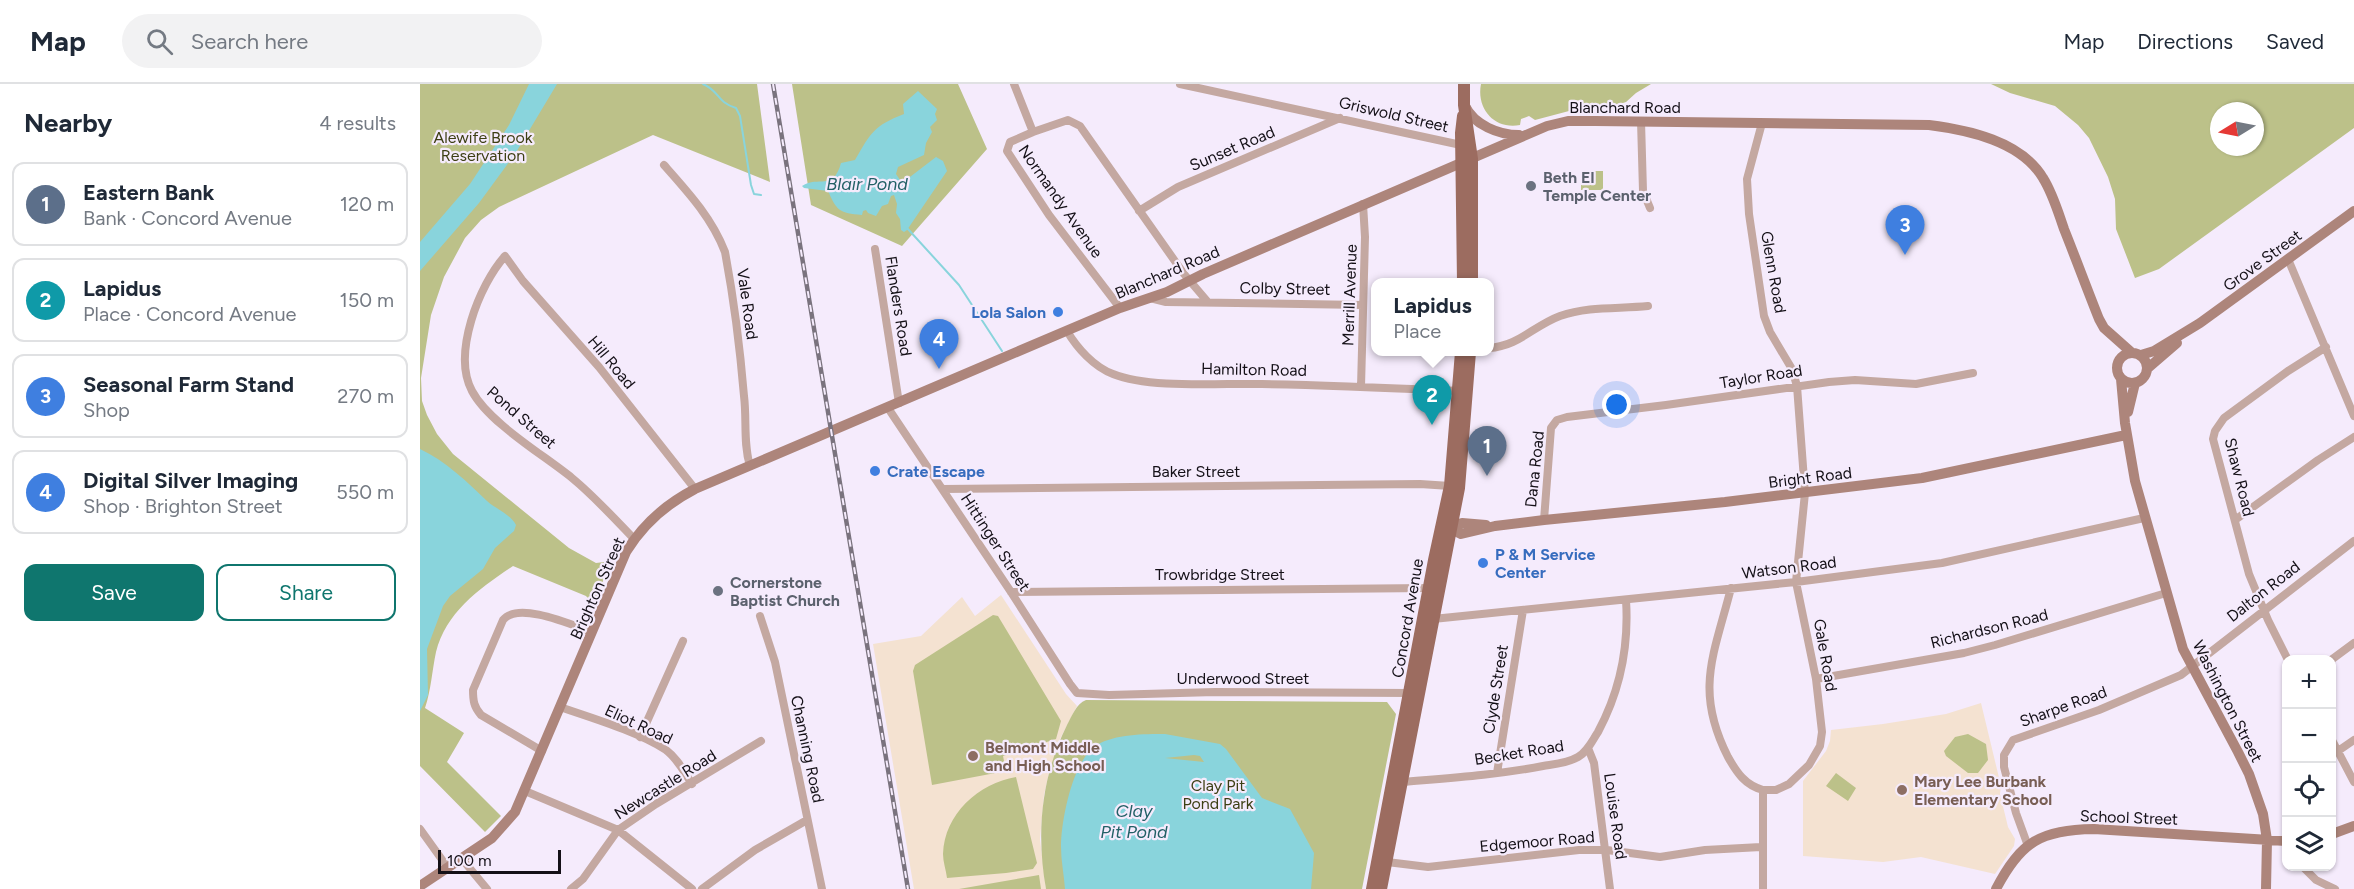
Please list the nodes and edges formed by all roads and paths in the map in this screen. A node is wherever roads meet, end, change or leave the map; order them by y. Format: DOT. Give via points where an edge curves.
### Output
graph roads {
  1 [pos="1014,84"];
  2 [pos="1180,84"];
  3 [pos="1464,84"];
  4 [pos="1464,105"];
  5 [pos="1341,118"];
  6 [pos="1641,121"];
  7 [pos="1762,123"];
  8 [pos="1033,132"];
  9 [pos="1523,135"];
  10 [pos="1461,145"];
  11 [pos="1467,161"];
  12 [pos="664,165"];
  13 [pos="1363,204"];
  14 [pos="1650,208"];
  15 [pos="1139,211"];
  16 [pos="2354,211"];
  17 [pos="875,249"];
  18 [pos="505,256"];
  19 [pos="2288,259"];
  20 [pos="1463,278"];
  21 [pos="1472,278"];
  22 [pos="1189,281"];
  23 [pos="1150,298"];
  24 [pos="1207,301"];
  25 [pos="1363,305"];
  26 [pos="1648,306"];
  27 [pos="1120,308"];
  28 [pos="1067,331"];
  29 [pos="2187,332"];
  30 [pos="2110,334"];
  31 [pos="1494,347"];
  32 [pos="2326,347"];
  33 [pos="2136,354"];
  34 [pos="1461,356"];
  35 [pos="1469,356"];
  36 [pos="2119,360"];
  37 [pos="997,361"];
  38 [pos="2148,368"];
  39 [pos="1972,372"];
  40 [pos="2121,379"];
  41 [pos="2135,383"];
  42 [pos="1797,386"];
  43 [pos="1361,387"];
  44 [pos="1459,391"];
  45 [pos="899,403"];
  46 [pos="888,408"];
  47 [pos="2354,416"];
  48 [pos="1555,423"];
  49 [pos="2125,423"];
  50 [pos="2126,435"];
  51 [pos="2354,437"];
  52 [pos="750,466"];
  53 [pos="1454,487"];
  54 [pos="695,489"];
  55 [pos="943,489"];
  56 [pos="1805,493"];
  57 [pos="2144,518"];
  58 [pos="1544,519"];
  59 [pos="2235,520"];
  60 [pos="1446,529"];
  61 [pos="634,539"];
  62 [pos="2354,541"];
  63 [pos="1796,582"];
  64 [pos="1433,588"];
  65 [pos="1731,588"];
  66 [pos="1011,592"];
  67 [pos="2166,594"];
  68 [pos="1626,600"];
  69 [pos="1523,610"];
  70 [pos="2263,610"];
  71 [pos="760,616"];
  72 [pos="1428,619"];
  73 [pos="592,632"];
  74 [pos="683,641"];
  75 [pos="2354,643"];
  76 [pos="2286,655"];
  77 [pos="2336,656"];
  78 [pos="2191,666"];
  79 [pos="1816,679"];
  80 [pos="1077,693"];
  81 [pos="1414,694"];
  82 [pos="560,707"];
  83 [pos="640,737"];
  84 [pos="2354,740"];
  85 [pos="761,741"];
  86 [pos="1588,748"];
  87 [pos="2336,748"];
  88 [pos="542,751"];
  89 [pos="2338,751"];
  90 [pos="1497,773"];
  91 [pos="2354,782"];
  92 [pos="1398,783"];
  93 [pos="692,784"];
  94 [pos="1763,790"];
  95 [pos="525,791"];
  96 [pos="807,820"];
  97 [pos="2354,826"];
  98 [pos="420,829"];
  99 [pos="618,830"];
  100 [pos="2336,832"];
  101 [pos="2267,840"];
  102 [pos="2282,841"];
  103 [pos="2028,846"];
  104 [pos="1761,847"];
  105 [pos="1607,850"];
  106 [pos="462,859"];
  107 [pos="1382,861"];
  108 [pos="448,868"];
  109 [pos="2306,871"];
  110 [pos="420,886"];
  111 [pos="487,889"];
  112 [pos="571,889"];
  113 [pos="692,889"];
  114 [pos="702,889"];
  115 [pos="822,889"];
  116 [pos="1372,889"];
  117 [pos="1382,889"];
  118 [pos="1610,889"];
  119 [pos="1762,889"];
  120 [pos="1996,889"];
  121 [pos="2266,889"];
  122 [pos="2335,889"];
  1 -- 8 [label="street, Normandy Avenue"];
  2 -- 5 [label="street, Griswold Street"];
  3 -- 4 [label="main road"];
  4 -- 9 [label="street" via="1476,121 1502,133"];
  4 -- 10 [label="main road"];
  4 -- 11 [label="main road"];
  5 -- 10 [label="street, Griswold Street"];
  5 -- 15 [label="street, Sunset Road" via="1178,187"];
  6 -- 7 [label="street, Blanchard Road"];
  6 -- 9 [label="street, Blanchard Road" via="1568,121"];
  6 -- 14 [label="street" via="1643,190"];
  7 -- 30 [label="street, Blanchard Road" via="1929,125 1979,136 2016,152 2042,176 2099,319"];
  7 -- 42 [label="street, Glenn Road" via="1747,179 1749,214 1764,316"];
  8 -- 15 [label="street" via="1068,120 1074,122"];
  8 -- 27 [label="street, Normandy Avenue" via="1010,142 1006,151"];
  9 -- 11 [label="street, Blanchard Road"];
  10 -- 11 [label="main road"];
  11 -- 13 [label="street, Blanchard Road"];
  11 -- 20 [label="main road"];
  11 -- 21 [label="main road"];
  12 -- 52 [label="street, Vale Road" via="705,213 725,252"];
  13 -- 22 [label="street, Blanchard Road"];
  13 -- 25 [label="street, Merrill Avenue"];
  15 -- 22 [label="street"];
  16 -- 19 [label="street, Grove Street"];
  17 -- 45 [label="street, Flanders Road"];
  18 -- 54 [label="street, Hill Road"];
  18 -- 61 [label="street, Pond Street" via="478,300 467,336 466,377 471,389 503,425 571,477"];
  19 -- 29 [label="street, Grove Street"];
  19 -- 32 [label="street"];
  22 -- 23 [label="street, Blanchard Road"];
  22 -- 24 [label="street"];
  23 -- 24 [label="street, Colby Street" via="1166,302"];
  23 -- 27 [label="street, Blanchard Road"];
  24 -- 25 [label="street, Colby Street"];
  25 -- 43 [label="street, Merrill Avenue"];
  26 -- 31 [label="street" via="1604,307 1561,316 1513,344"];
  27 -- 28 [label="street, Blanchard Road"];
  28 -- 37 [label="street, Blanchard Road"];
  28 -- 43 [label="street, Hamilton Road" via="1096,365 1131,379"];
  29 -- 33 [label="street, Grove Street" via="2154,351"];
  29 -- 38 [label="street, Grove Street"];
  30 -- 33 [label="street, Blanchard Road"];
  30 -- 36 [label="street, Blanchard Road"];
  32 -- 47 [label="street"];
  32 -- 59 [label="street, Shaw Road" via="2224,418 2215,431 2216,453"];
  33 -- 36 [label="street"];
  33 -- 38 [label="street"];
  34 -- 44 [label="main road, Concord Avenue"];
  35 -- 53 [label="main road, Concord Avenue"];
  36 -- 40 [label="street" via="2117,370"];
  37 -- 45 [label="street, Brighton Street"];
  38 -- 41 [label="street" via="2144,378"];
  39 -- 42 [label="street, Taylor Road" via="1916,384 1855,380"];
  40 -- 41 [label="street"];
  40 -- 49 [label="street, Washington Street"];
  41 -- 49 [label="street, Washington Street"];
  42 -- 48 [label="street, Taylor Road" via="1567,417"];
  42 -- 56 [label="street, Glenn Road"];
  43 -- 44 [label="street, Hamilton Road"];
  44 -- 53 [label="main road, Concord Avenue"];
  45 -- 46 [label="street, Brighton Street"];
  46 -- 52 [label="street, Brighton Street"];
  46 -- 55 [label="street, Hittinger Street"];
  48 -- 58 [label="street, Dana Road" via="1548,451"];
  49 -- 50 [label="street, Washington Street"];
  50 -- 56 [label="street, Bright Road" via="1922,478"];
  50 -- 57 [label="street, Washington Street"];
  51 -- 59 [label="street"];
  52 -- 54 [label="street, Brighton Street"];
  53 -- 55 [label="street, Baker Street" via="1420,484"];
  53 -- 60 [label="main road, Concord Avenue"];
  54 -- 61 [label="street, Brighton Street" via="668,506"];
  55 -- 66 [label="street, Hittinger Street"];
  56 -- 58 [label="street, Bright Road"];
  56 -- 63 [label="street, Gale Road"];
  57 -- 63 [label="street, Watson Road" via="1942,563"];
  57 -- 67 [label="street, Washington Street"];
  58 -- 60 [label="street, Bright Road" via="1495,526 1462,523"];
  59 -- 70 [label="street, Shaw Road"];
  60 -- 64 [label="main road, Concord Avenue"];
  61 -- 73 [label="street, Brighton Street"];
  62 -- 70 [label="street, Dalton Road"];
  63 -- 65 [label="street, Watson Road"];
  63 -- 79 [label="street, Gale Road"];
  64 -- 66 [label="street, Trowbridge Street"];
  64 -- 72 [label="main road, Concord Avenue"];
  65 -- 68 [label="street, Watson Road"];
  65 -- 94 [label="street" via="1714,646 1710,709 1730,761 1742,779"];
  66 -- 80 [label="street, Hittinger Street"];
  67 -- 78 [label="street, Washington Street"];
  67 -- 79 [label="street, Richardson Road" via="1974,650"];
  68 -- 69 [label="street, Watson Road"];
  68 -- 86 [label="street, Becket Road" via="1627,634 1617,686 1609,712"];
  69 -- 72 [label="street, Watson Road"];
  69 -- 90 [label="street, Clyde Street"];
  70 -- 76 [label="street, Shaw Road"];
  70 -- 78 [label="street, Dalton Road"];
  71 -- 96 [label="street, Channing Road" via="775,662"];
  72 -- 81 [label="main road, Concord Avenue"];
  73 -- 82 [label="street, Brighton Street"];
  73 -- 88 [label="street" via="531,613 516,612 502,620 473,690 473,701 481,715"];
  74 -- 83 [label="street"];
  75 -- 77 [label="street"];
  78 -- 101 [label="street, Washington Street" via="2249,774"];
  78 -- 103 [label="street, Sharpe Road" via="2181,675 2099,710 2020,736 2008,746 2004,767"];
  79 -- 94 [label="street, Gale Road" via="1820,746 1809,765 1789,784"];
  80 -- 81 [label="street, Underwood Street"];
  81 -- 92 [label="main road, Concord Avenue"];
  82 -- 83 [label="street, Eliot Road"];
  82 -- 88 [label="street, Brighton Street"];
  83 -- 93 [label="street, Eliot Road" via="666,750"];
  84 -- 89 [label="street"];
  85 -- 93 [label="street, Newcastle Road"];
  86 -- 90 [label="street, Becket Road" via="1563,762"];
  86 -- 105 [label="street, Louise Road" via="1594,763"];
  87 -- 89 [label="street"];
  88 -- 95 [label="street, Brighton Street"];
  89 -- 91 [label="street"];
  90 -- 92 [label="street, Becket Road"];
  92 -- 107 [label="main road, Concord Avenue"];
  93 -- 99 [label="street, Newcastle Road"];
  94 -- 104 [label="street"];
  95 -- 99 [label="street"];
  95 -- 106 [label="street, Brighton Street" via="505,826"];
  96 -- 114 [label="street" via="755,850"];
  96 -- 115 [label="street, Channing Road"];
  97 -- 100 [label="street"];
  98 -- 108 [label="street"];
  99 -- 112 [label="street, Newcastle Road" via="583,879"];
  99 -- 113 [label="street"];
  101 -- 102 [label="street, School Street"];
  101 -- 103 [label="street, School Street" via="2075,830 2052,833"];
  101 -- 121 [label="street, Washington Street"];
  103 -- 120 [label="street, School Street" via="2005,871"];
  104 -- 105 [label="street, Edgemoor Road" via="1660,857"];
  104 -- 119 [label="street"];
  105 -- 107 [label="street, Edgemoor Road" via="1543,852 1428,867"];
  105 -- 118 [label="street, Louise Road"];
  106 -- 108 [label="street, Brighton Street"];
  106 -- 111 [label="street"];
  107 -- 116 [label="main road, Concord Avenue"];
  107 -- 117 [label="main road, Concord Avenue"];
  108 -- 110 [label="street, Brighton Street"];
  109 -- 122 [label="street"];
}
